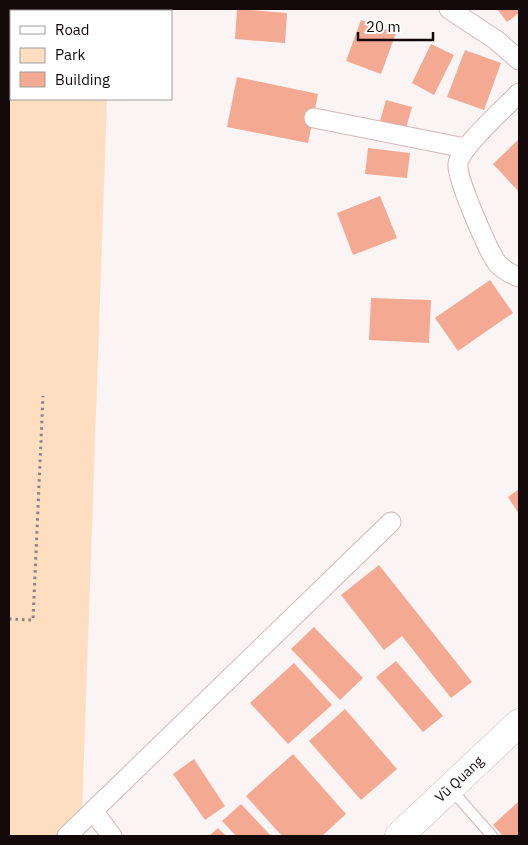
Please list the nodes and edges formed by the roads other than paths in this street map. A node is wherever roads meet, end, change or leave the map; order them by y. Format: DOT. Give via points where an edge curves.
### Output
graph roads {
  1 [pos="449,9"];
  2 [pos="519,60"];
  3 [pos="519,92"];
  4 [pos="314,118"];
  5 [pos="465,148"];
  6 [pos="519,277"];
  7 [pos="391,522"];
  8 [pos="519,723"];
  9 [pos="449,788"];
  10 [pos="93,811"];
  11 [pos="67,836"];
  12 [pos="112,836"];
  13 [pos="399,836"];
  14 [pos="492,836"];
  1 -- 2 [label="street" via="496,40"];
  3 -- 5 [label="street"];
  4 -- 5 [label="street"];
  5 -- 6 [label="street" via="458,164 460,185 497,263"];
  7 -- 10 [label="street"];
  8 -- 9 [label="main road, Vũ Quang"];
  9 -- 13 [label="main road, Vũ Quang"];
  9 -- 14 [label="lane"];
  10 -- 11 [label="street"];
  10 -- 12 [label="street"];
}
